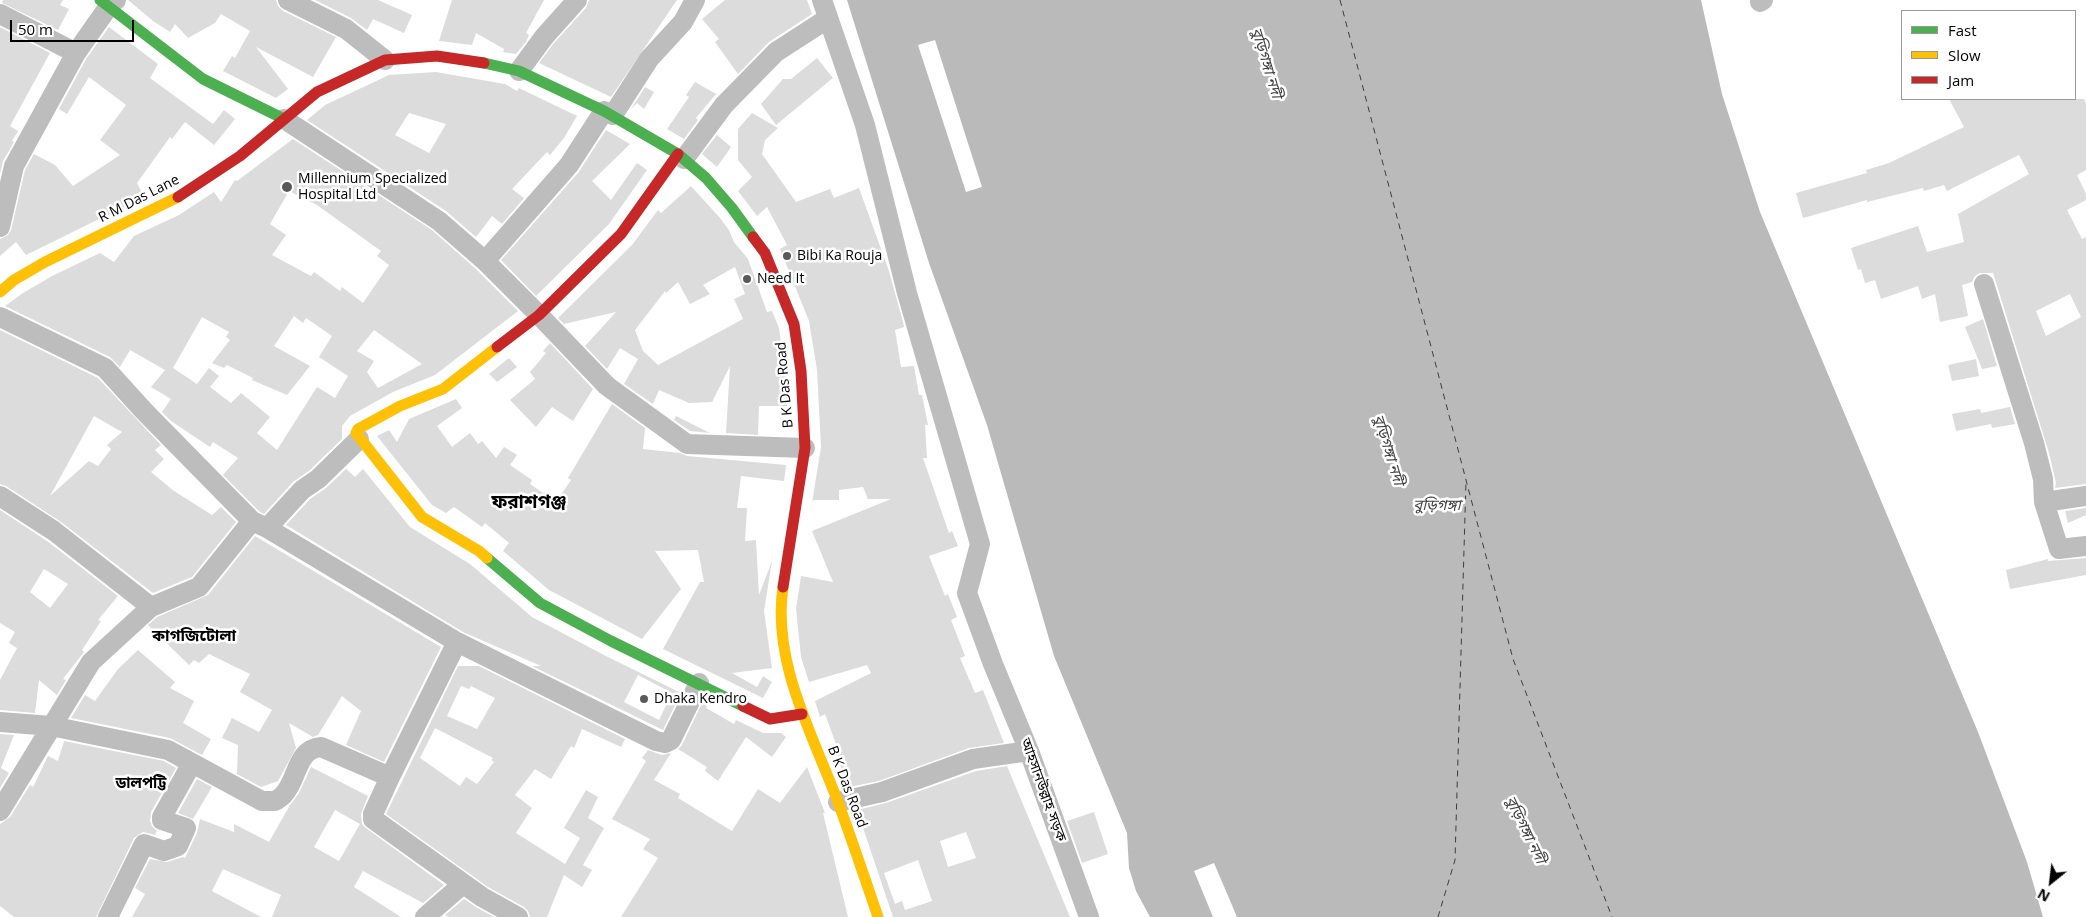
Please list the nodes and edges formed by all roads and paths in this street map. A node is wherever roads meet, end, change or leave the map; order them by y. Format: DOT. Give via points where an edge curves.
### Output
graph roads {
  1 [pos="288,0"];
  2 [pos="577,0"];
  3 [pos="695,0"];
  4 [pos="108,2"];
  5 [pos="825,9"];
  6 [pos="0,14"];
  7 [pos="76,53"];
  8 [pos="385,60"];
  9 [pos="519,71"];
  10 [pos="608,113"];
  11 [pos="284,119"];
  12 [pos="681,156"];
  13 [pos="0,227"];
  14 [pos="485,261"];
  15 [pos="1984,284"];
  16 [pos="0,292"];
  17 [pos="539,315"];
  18 [pos="0,317"];
  19 [pos="359,439"];
  20 [pos="805,448"];
  21 [pos="0,496"];
  22 [pos="2086,496"];
  23 [pos="2044,502"];
  24 [pos="260,525"];
  25 [pos="2086,546"];
  26 [pos="151,607"];
  27 [pos="457,642"];
  28 [pos="699,683"];
  29 [pos="802,714"];
  30 [pos="0,722"];
  31 [pos="51,726"];
  32 [pos="1029,751"];
  33 [pos="192,763"];
  34 [pos="390,777"];
  35 [pos="838,802"];
  36 [pos="0,811"];
  37 [pos="463,884"];
  38 [pos="108,917"];
  39 [pos="425,917"];
  40 [pos="518,917"];
  41 [pos="878,917"];
  42 [pos="1089,917"];
  1 -- 8 [label="street" via="346,29"];
  2 -- 9 [label="street"];
  3 -- 10 [label="street" via="683,22 649,59"];
  4 -- 7 [label="street"];
  4 -- 11 [label="street" via="203,79"];
  5 -- 12 [label="street" via="776,52 724,105"];
  5 -- 32 [label="street, আহসানউল্লাহ সড়ক" via="865,125 907,293 980,544 967,593"];
  6 -- 7 [label="street"];
  7 -- 13 [label="street" via="14,166"];
  8 -- 9 [label="street, B K Das Road" via="437,56"];
  8 -- 11 [label="street, B K Das Road" via="317,92"];
  9 -- 10 [label="street, B K Das Road"];
  10 -- 12 [label="street, B K Das Road"];
  10 -- 14 [label="street" via="569,165"];
  11 -- 14 [label="street" via="439,221"];
  11 -- 16 [label="street, R M Das Lane" via="240,156 179,196 45,262"];
  12 -- 17 [label="street" via="620,234"];
  12 -- 20 [label="street, B K Das Road" via="732,208 765,253 794,324 801,371"];
  14 -- 17 [label="street"];
  15 -- 23 [label="street" via="2034,443 2043,478"];
  17 -- 19 [label="street" via="443,388 358,429"];
  17 -- 20 [label="street" via="607,386 687,444"];
  18 -- 24 [label="street" via="105,368"];
  19 -- 24 [label="street" via="318,479"];
  19 -- 28 [label="street" via="422,517 479,551 540,604"];
  20 -- 29 [label="street, B K Das Road" via="780,609 786,660"];
  21 -- 26 [label="street" via="54,531"];
  22 -- 23 [label="street"];
  23 -- 25 [label="street" via="2059,549"];
  24 -- 26 [label="street" via="199,586"];
  24 -- 27 [label="street"];
  26 -- 31 [label="street" via="91,662"];
  27 -- 28 [label="street" via="665,743 671,740"];
  27 -- 34 [label="street"];
  28 -- 29 [label="street" via="770,719"];
  29 -- 35 [label="street, B K Das Road"];
  30 -- 31 [label="street"];
  31 -- 33 [label="street" via="168,750"];
  31 -- 36 [label="street"];
  32 -- 35 [label="street" via="973,759 882,792"];
  32 -- 42 [label="street, আহসানউল্লাহ সড়ক"];
  33 -- 34 [label="street" via="262,800 275,802 285,793 305,753 312,748 321,747"];
  33 -- 38 [label="street" via="162,817 162,820 186,828 178,846 164,851 144,844"];
  34 -- 37 [label="street" via="373,818"];
  35 -- 41 [label="street, B K Das Road"];
  37 -- 39 [label="street"];
  37 -- 40 [label="street"];
}
